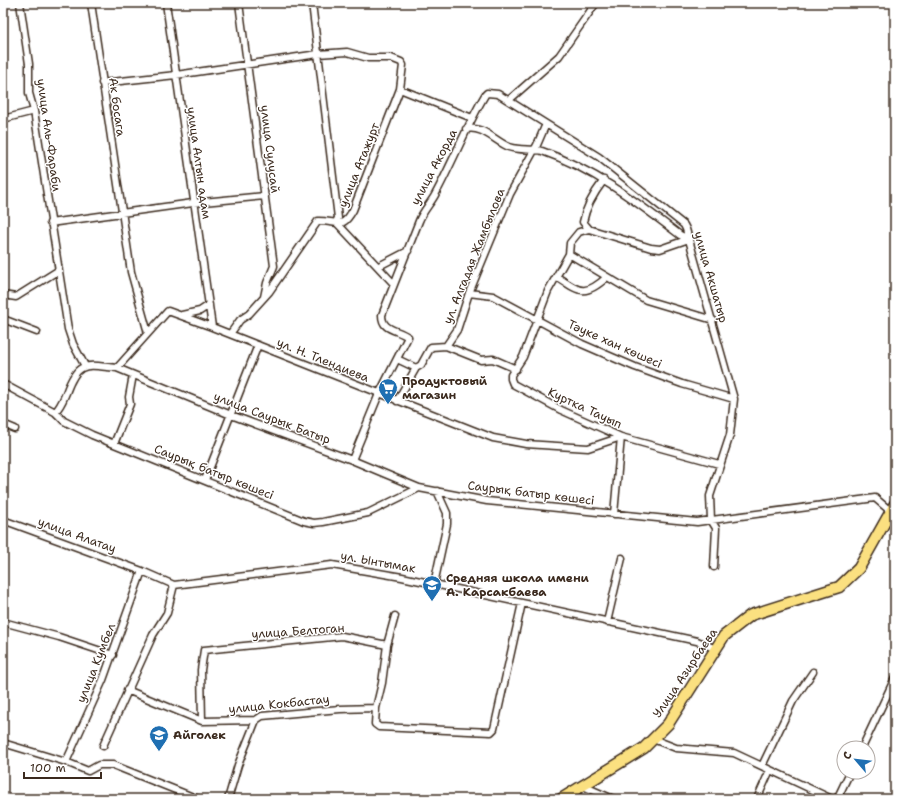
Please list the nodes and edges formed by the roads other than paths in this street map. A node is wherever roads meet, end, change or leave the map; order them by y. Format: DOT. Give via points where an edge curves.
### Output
graph roads {
  1 [pos="20,3"];
  2 [pos="90,3"];
  3 [pos="166,3"];
  4 [pos="239,3"];
  5 [pos="312,3"];
  6 [pos="596,3"];
  7 [pos="318,54"];
  8 [pos="248,64"];
  9 [pos="176,75"];
  10 [pos="102,83"];
  11 [pos="400,89"];
  12 [pos="485,95"];
  13 [pos="509,100"];
  14 [pos="34,111"];
  15 [pos="472,118"];
  16 [pos="3,119"];
  17 [pos="546,124"];
  18 [pos="466,129"];
  19 [pos="534,150"];
  20 [pos="604,180"];
  21 [pos="265,196"];
  22 [pos="193,203"];
  23 [pos="122,213"];
  24 [pos="336,222"];
  25 [pos="50,223"];
  26 [pos="589,229"];
  27 [pos="689,239"];
  28 [pos="408,251"];
  29 [pos="569,254"];
  30 [pos="379,266"];
  31 [pos="59,270"];
  32 [pos="557,277"];
  33 [pos="607,277"];
  34 [pos="394,284"];
  35 [pos="469,293"];
  36 [pos="3,295"];
  37 [pos="264,298"];
  38 [pos="209,304"];
  39 [pos="180,316"];
  40 [pos="3,319"];
  41 [pos="538,320"];
  42 [pos="713,320"];
  43 [pos="212,326"];
  44 [pos="37,332"];
  45 [pos="148,333"];
  46 [pos="230,334"];
  47 [pos="258,346"];
  48 [pos="446,346"];
  49 [pos="397,360"];
  50 [pos="85,366"];
  51 [pos="117,368"];
  52 [pos="416,368"];
  53 [pos="516,369"];
  54 [pos="133,375"];
  55 [pos="3,384"];
  56 [pos="379,394"];
  57 [pos="734,399"];
  58 [pos="397,401"];
  59 [pos="55,412"];
  60 [pos="232,415"];
  61 [pos="3,424"];
  62 [pos="15,429"];
  63 [pos="621,438"];
  64 [pos="114,444"];
  65 [pos="352,460"];
  66 [pos="719,464"];
  67 [pos="205,480"];
  68 [pos="419,488"];
  69 [pos="437,492"];
  70 [pos="893,510"];
  71 [pos="614,514"];
  72 [pos="3,520"];
  73 [pos="711,520"];
  74 [pos="622,558"];
  75 [pos="714,567"];
  76 [pos="142,571"];
  77 [pos="434,584"];
  78 [pos="174,585"];
  79 [pos="522,604"];
  80 [pos="395,616"];
  81 [pos="3,622"];
  82 [pos="607,622"];
  83 [pos="388,645"];
  84 [pos="716,649"];
  85 [pos="112,655"];
  86 [pos="813,672"];
  87 [pos="895,678"];
  88 [pos="127,690"];
  89 [pos="376,708"];
  90 [pos="256,720"];
  91 [pos="202,721"];
  92 [pos="653,740"];
  93 [pos="866,740"];
  94 [pos="3,743"];
  95 [pos="103,746"];
  96 [pos="66,762"];
  97 [pos="762,766"];
  98 [pos="770,770"];
  99 [pos="846,780"];
  100 [pos="583,786"];
  101 [pos="198,799"];
  102 [pos="228,799"];
  103 [pos="561,799"];
  104 [pos="613,799"];
  105 [pos="757,799"];
  106 [pos="832,799"];
  107 [pos="837,799"];
  1 -- 14 [label="street, улица Аль-Фараби" via="29,64 29,93"];
  2 -- 10 [label="street, Ак босага"];
  3 -- 9 [label="street, улица Алтын адам"];
  4 -- 8 [label="street, улица Сулусай"];
  5 -- 7 [label="street"];
  6 -- 13 [label="street" via="559,56"];
  7 -- 8 [label="street"];
  7 -- 11 [label="street, улица Атажурт" via="347,52 368,58 391,58 401,62 403,65"];
  7 -- 24 [label="street" via="338,218"];
  8 -- 9 [label="street"];
  8 -- 21 [label="street, улица Сулусай"];
  9 -- 10 [label="street"];
  9 -- 22 [label="street, улица Алтын адам"];
  10 -- 23 [label="street, Ак босага"];
  11 -- 15 [label="street"];
  11 -- 24 [label="street, улица Атажурт" via="353,210 346,222"];
  12 -- 13 [label="street, улица Акшатыр" via="498,94"];
  12 -- 15 [label="street, улица Акорда"];
  13 -- 17 [label="street, улица Акшатыр"];
  14 -- 16 [label="street"];
  14 -- 25 [label="street, улица Аль-Фараби"];
  15 -- 18 [label="street, улица Акорда"];
  17 -- 19 [label="street, ул. Алгадая Жамбылова"];
  17 -- 27 [label="street, улица Акшатыр" via="599,157 684,225"];
  18 -- 19 [label="street" via="474,127 515,149"];
  18 -- 28 [label="street, улица Акорда" via="435,194 422,214"];
  19 -- 20 [label="street"];
  19 -- 35 [label="street, ул. Алгадая Жамбылова" via="510,194"];
  20 -- 26 [label="street" via="585,213 583,222"];
  20 -- 27 [label="street"];
  21 -- 22 [label="street"];
  21 -- 37 [label="street, улица Сулусай" via="274,266"];
  22 -- 23 [label="street"];
  22 -- 38 [label="street, улица Алтын адам"];
  23 -- 25 [label="street"];
  23 -- 45 [label="street, Ак босага" via="131,272"];
  24 -- 30 [label="street"];
  24 -- 37 [label="street, улица Атажурт" via="318,221"];
  25 -- 31 [label="street, улица Аль-Фараби"];
  26 -- 27 [label="street" via="651,248 664,247"];
  26 -- 29 [label="street, Куртка Тауып" via="579,232 570,243"];
  27 -- 42 [label="street, улица Акшатыр"];
  28 -- 30 [label="street"];
  28 -- 34 [label="street, улица Акорда"];
  29 -- 32 [label="street, Куртка Тауып"];
  29 -- 33 [label="street"];
  30 -- 34 [label="street"];
  31 -- 36 [label="street" via="16,297"];
  31 -- 50 [label="street, улица Аль-Фараби" via="68,329"];
  32 -- 33 [label="street" via="581,292 589,290"];
  32 -- 41 [label="street, Куртка Тауып" via="548,291"];
  33 -- 42 [label="street" via="646,300"];
  34 -- 49 [label="street, улица Акорда" via="382,316 382,323 408,337"];
  35 -- 41 [label="street, Тәуке хан көшесі" via="493,296"];
  35 -- 48 [label="street, ул. Алгадая Жамбылова" via="457,330"];
  37 -- 46 [label="street, улица Атажурт" via="240,320"];
  38 -- 39 [label="street" via="200,310"];
  38 -- 43 [label="street, улица Алтын адам"];
  39 -- 43 [label="street, ул. Н. Тлендиева"];
  39 -- 45 [label="street, ул. Н. Тлендиева" via="168,311"];
  40 -- 44 [label="street"];
  41 -- 53 [label="street, Куртка Тауып"];
  41 -- 57 [label="street, Тәуке хан көшесі" via="582,344 635,367"];
  42 -- 57 [label="street, улица Акшатыр"];
  43 -- 46 [label="street, ул. Н. Тлендиева"];
  45 -- 51 [label="street"];
  46 -- 47 [label="street, ул. Н. Тлендиева"];
  47 -- 56 [label="street, ул. Н. Тлендиева"];
  47 -- 60 [label="street"];
  48 -- 52 [label="street" via="431,347 421,365"];
  48 -- 53 [label="street" via="481,360 493,359"];
  49 -- 52 [label="street"];
  49 -- 56 [label="street"];
  50 -- 51 [label="street"];
  50 -- 59 [label="street" via="75,372 62,403"];
  51 -- 54 [label="street, улица Саурык Батыр"];
  52 -- 58 [label="street"];
  53 -- 63 [label="street, Куртка Тауып" via="511,375 510,380 513,384"];
  54 -- 60 [label="street, улица Саурык Батыр"];
  54 -- 64 [label="street" via="130,404"];
  55 -- 59 [label="street, Саурық батыр көшесі"];
  56 -- 58 [label="street, ул. Н. Тлендиева"];
  56 -- 65 [label="street"];
  57 -- 66 [label="street, улица Акшатыр" via="730,435"];
  58 -- 63 [label="street, ул. Н. Тлендиева" via="493,438 526,444 588,448"];
  59 -- 64 [label="street, Саурық батыр көшесі" via="64,421"];
  60 -- 65 [label="street, улица Саурык Батыр"];
  60 -- 67 [label="street"];
  61 -- 62 [label="street"];
  63 -- 66 [label="street, Куртка Тауып"];
  63 -- 71 [label="street"];
  64 -- 67 [label="street, Саурық батыр көшесі"];
  65 -- 68 [label="street, улица Саурык Батыр"];
  66 -- 73 [label="street, улица Акшатыр" via="710,496"];
  67 -- 68 [label="street, Саурық батыр көшесі" via="314,523 368,513"];
  68 -- 69 [label="street, Саурық батыр көшесі"];
  69 -- 71 [label="street, Саурық батыр көшесі" via="487,501"];
  69 -- 77 [label="street" via="447,512 447,524"];
  70 -- 73 [label="street, Саурық батыр көшесі" via="876,498"];
  70 -- 84 [label="main road, Улица Азирбаева" via="858,568 839,588 751,615 724,636"];
  71 -- 73 [label="street, Саурық батыр көшесі" via="697,522"];
  72 -- 76 [label="street, улица Алатау"];
  73 -- 75 [label="street, улица Акшатыр" via="716,528"];
  74 -- 82 [label="street"];
  76 -- 78 [label="street, улица Алатау"];
  76 -- 85 [label="street, улица Кумбел"];
  77 -- 78 [label="street, ул. Ынтымак" via="332,565"];
  77 -- 79 [label="street, ул. Ынтымак"];
  78 -- 88 [label="street" via="167,613 153,635"];
  79 -- 82 [label="street, ул. Ынтымак"];
  79 -- 89 [label="street" via="494,729 491,732 379,727 375,724"];
  80 -- 83 [label="street"];
  81 -- 85 [label="street"];
  82 -- 84 [label="street, ул. Ынтымак" via="697,641"];
  83 -- 89 [label="street"];
  83 -- 91 [label="street, улица Белтоган" via="342,636 204,650 201,670"];
  84 -- 92 [label="main road, Улица Азирбаева" via="668,724"];
  85 -- 96 [label="street, улица Кумбел"];
  86 -- 97 [label="street" via="793,701"];
  87 -- 93 [label="street"];
  88 -- 91 [label="street, улица Кокбастау"];
  88 -- 95 [label="street"];
  89 -- 90 [label="street, улица Кокбастау" via="262,716"];
  90 -- 91 [label="street, улица Кокбастау"];
  90 -- 102 [label="street"];
  92 -- 97 [label="street" via="676,748 734,753"];
  92 -- 100 [label="main road, Улица Азирбаева"];
  94 -- 96 [label="street"];
  96 -- 101 [label="street" via="88,771 99,765 113,765"];
  97 -- 98 [label="street"];
  98 -- 105 [label="street"];
  98 -- 106 [label="street"];
  99 -- 107 [label="street"];
  100 -- 103 [label="main road, Улица Азирбаева"];
  100 -- 104 [label="street"];
}
